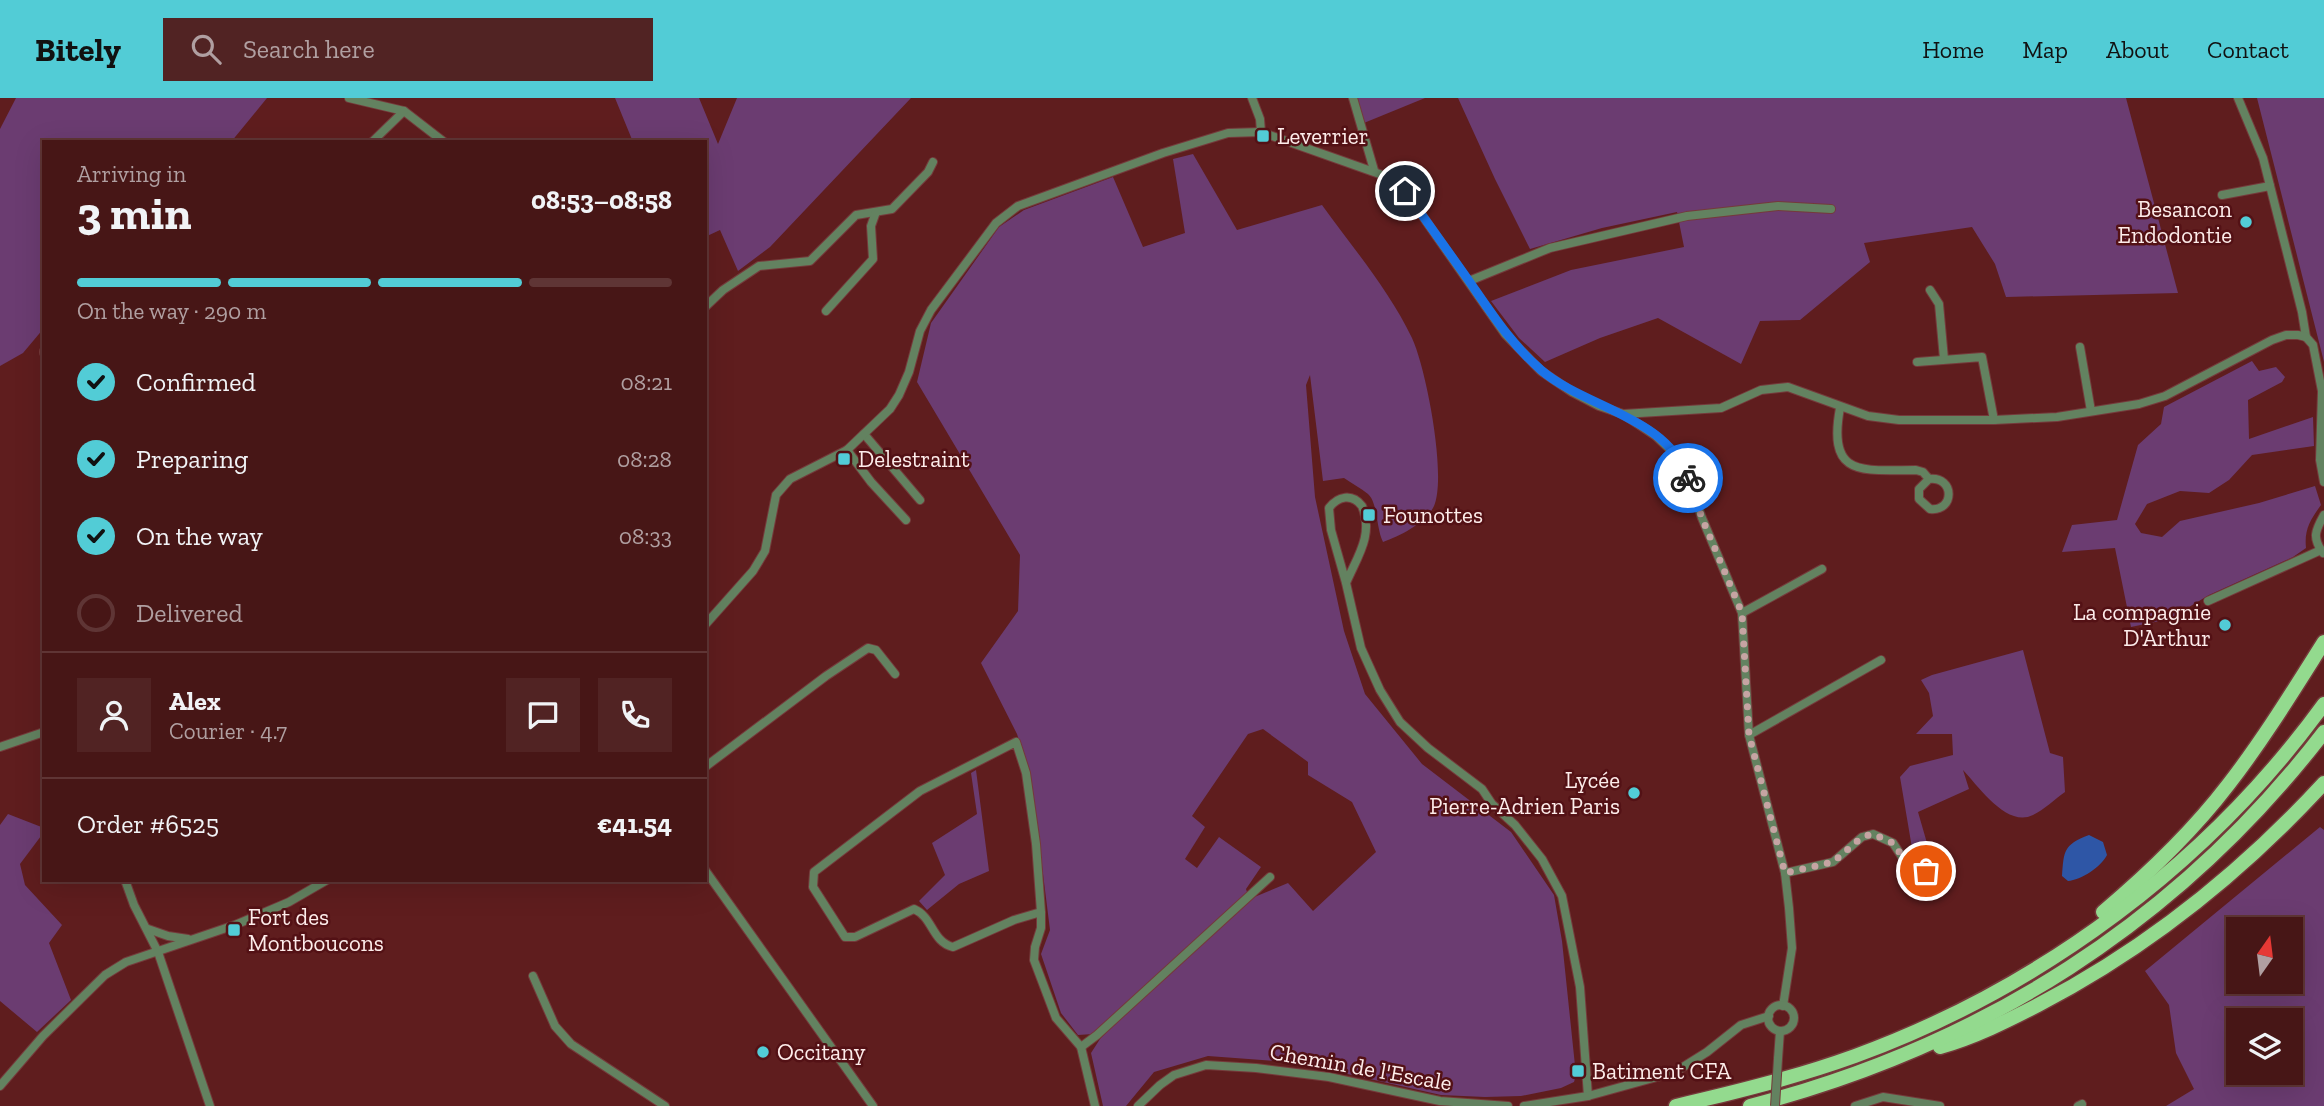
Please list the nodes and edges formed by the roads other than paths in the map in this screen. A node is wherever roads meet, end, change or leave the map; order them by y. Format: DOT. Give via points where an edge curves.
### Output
graph roads {
  1 [pos="349,98"];
  2 [pos="1252,98"];
  3 [pos="1353,98"];
  4 [pos="2238,98"];
  5 [pos="404,111"];
  6 [pos="1261,132"];
  7 [pos="374,140"];
  8 [pos="441,140"];
  9 [pos="933,163"];
  10 [pos="1374,170"];
  11 [pos="2270,186"];
  12 [pos="2222,195"];
  13 [pos="1831,209"];
  14 [pos="876,212"];
  15 [pos="1469,281"];
  16 [pos="1930,289"];
  17 [pos="707,305"];
  18 [pos="826,311"];
  19 [pos="2306,337"];
  20 [pos="2080,346"];
  21 [pos="1944,359"];
  22 [pos="1917,362"];
  23 [pos="1840,408"];
  24 [pos="2091,411"];
  25 [pos="1623,414"];
  26 [pos="1994,421"];
  27 [pos="864,434"];
  28 [pos="847,450"];
  29 [pos="1929,479"];
  30 [pos="2324,482"];
  31 [pos="920,500"];
  32 [pos="2324,515"];
  33 [pos="906,520"];
  34 [pos="2323,551"];
  35 [pos="1822,569"];
  36 [pos="1346,583"];
  37 [pos="2208,601"];
  38 [pos="1742,613"];
  39 [pos="707,623"];
  40 [pos="2324,642"];
  41 [pos="1881,660"];
  42 [pos="895,674"];
  43 [pos="2324,704"];
  44 [pos="2324,732"];
  45 [pos="42,733"];
  46 [pos="1749,735"];
  47 [pos="0,747"];
  48 [pos="707,765"];
  49 [pos="2324,783"];
  50 [pos="1909,866"];
  51 [pos="707,873"];
  52 [pos="1785,873"];
  53 [pos="1270,877"];
  54 [pos="126,882"];
  55 [pos="324,882"];
  56 [pos="1041,912"];
  57 [pos="148,929"];
  58 [pos="191,940"];
  59 [pos="159,952"];
  60 [pos="533,975"];
  61 [pos="2002,989"];
  62 [pos="1783,1006"];
  63 [pos="1769,1016"];
  64 [pos="1780,1031"];
  65 [pos="1081,1047"];
  66 [pos="1898,1058"];
  67 [pos="0,1086"];
  68 [pos="1588,1096"];
  69 [pos="210,1106"];
  70 [pos="665,1106"];
  71 [pos="873,1106"];
  72 [pos="1096,1106"];
  73 [pos="1138,1106"];
  74 [pos="1508,1106"];
  75 [pos="1524,1106"];
  76 [pos="1676,1106"];
  77 [pos="1750,1106"];
  78 [pos="1775,1106"];
  79 [pos="1855,1106"];
  80 [pos="1940,1106"];
  1 -- 5 [label="street"];
  2 -- 6 [label="street"];
  3 -- 10 [label="street"];
  4 -- 11 [label="street" via="2256,137"];
  5 -- 7 [label="street"];
  5 -- 8 [label="street"];
  6 -- 10 [label="street"];
  6 -- 27 [label="street" via="1228,133 1018,206 996,223 931,310 899,395"];
  9 -- 14 [label="street" via="892,209"];
  10 -- 15 [label="street" via="1405,191"];
  11 -- 12 [label="street"];
  11 -- 19 [label="street"];
  13 -- 15 [label="street" via="1778,206 1687,216 1550,248"];
  14 -- 17 [label="street" via="856,215 810,261 759,266"];
  14 -- 18 [label="street" via="871,226 873,258"];
  15 -- 25 [label="street" via="1505,334 1541,370 1572,392"];
  16 -- 21 [label="street" via="1939,304"];
  19 -- 24 [label="street" via="2286,335 2272,340 2165,396"];
  19 -- 30 [label="street" via="2322,391 2320,460"];
  20 -- 24 [label="street"];
  21 -- 22 [label="street"];
  21 -- 26 [label="street" via="1982,357"];
  23 -- 25 [label="street" via="1788,387 1774,387 1721,408"];
  23 -- 26 [label="street" via="1899,420"];
  23 -- 29 [label="street" via="1838,449 1852,466 1916,470"];
  24 -- 26 [label="street"];
  25 -- 38 [label="street" via="1656,436 1685,470"];
  27 -- 28 [label="street"];
  27 -- 31 [label="street"];
  28 -- 33 [label="street"];
  28 -- 39 [label="street" via="790,479 776,495 765,551"];
  32 -- 34 [label="street" via="2314,536"];
  34 -- 37 [label="street"];
  35 -- 38 [label="street"];
  36 -- 36 [label="street" via="1367,532 1362,506 1352,498 1333,502 1328,512"];
  36 -- 68 [label="street" via="1361,648 1401,722 1482,789 1554,877 1580,987"];
  38 -- 46 [label="street"];
  40 -- 61 [label="highway" via="2254,750 2203,816 2124,894"];
  41 -- 46 [label="street"];
  42 -- 48 [label="street" via="876,650 868,648"];
  43 -- 61 [label="highway" via="2271,770 2169,873 2080,940"];
  44 -- 66 [label="highway" via="2231,839 2125,930 2015,1002"];
  45 -- 47 [label="street"];
  46 -- 52 [label="street"];
  49 -- 66 [label="highway" via="2223,882 2115,961 2016,1017 1961,1041"];
  50 -- 52 [label="street" via="1893,843 1873,834 1862,837 1833,862"];
  51 -- 71 [label="street"];
  52 -- 62 [label="street" via="1791,948"];
  53 -- 65 [label="street"];
  54 -- 57 [label="street"];
  55 -- 58 [label="street" via="289,902"];
  56 -- 56 [label="street" via="953,947 937,939 930,923 914,909 855,937 845,937 813,887 812,878 920,791 1016,742 1026,773"];
  56 -- 65 [label="street" via="1034,960 1056,1018"];
  57 -- 58 [label="street"];
  57 -- 59 [label="street"];
  58 -- 59 [label="street"];
  59 -- 67 [label="street" via="126,961 105,975"];
  59 -- 69 [label="street"];
  60 -- 70 [label="street" via="560,1033 571,1044"];
  61 -- 76 [label="highway" via="1856,1056"];
  62 -- 63 [label="street"];
  62 -- 64 [label="street" via="1792,1011 1794,1019"];
  63 -- 64 [label="street" via="1773,1028"];
  63 -- 68 [label="street" via="1741,1026 1675,1072"];
  64 -- 78 [label="street, bridge"];
  65 -- 72 [label="street"];
  66 -- 77 [label="highway"];
  68 -- 75 [label="street"];
  73 -- 74 [label="street, Chemin de l'Escale" via="1174,1075 1206,1065 1329,1077 1440,1101"];
  79 -- 80 [label="street" via="1883,1097"];
}
